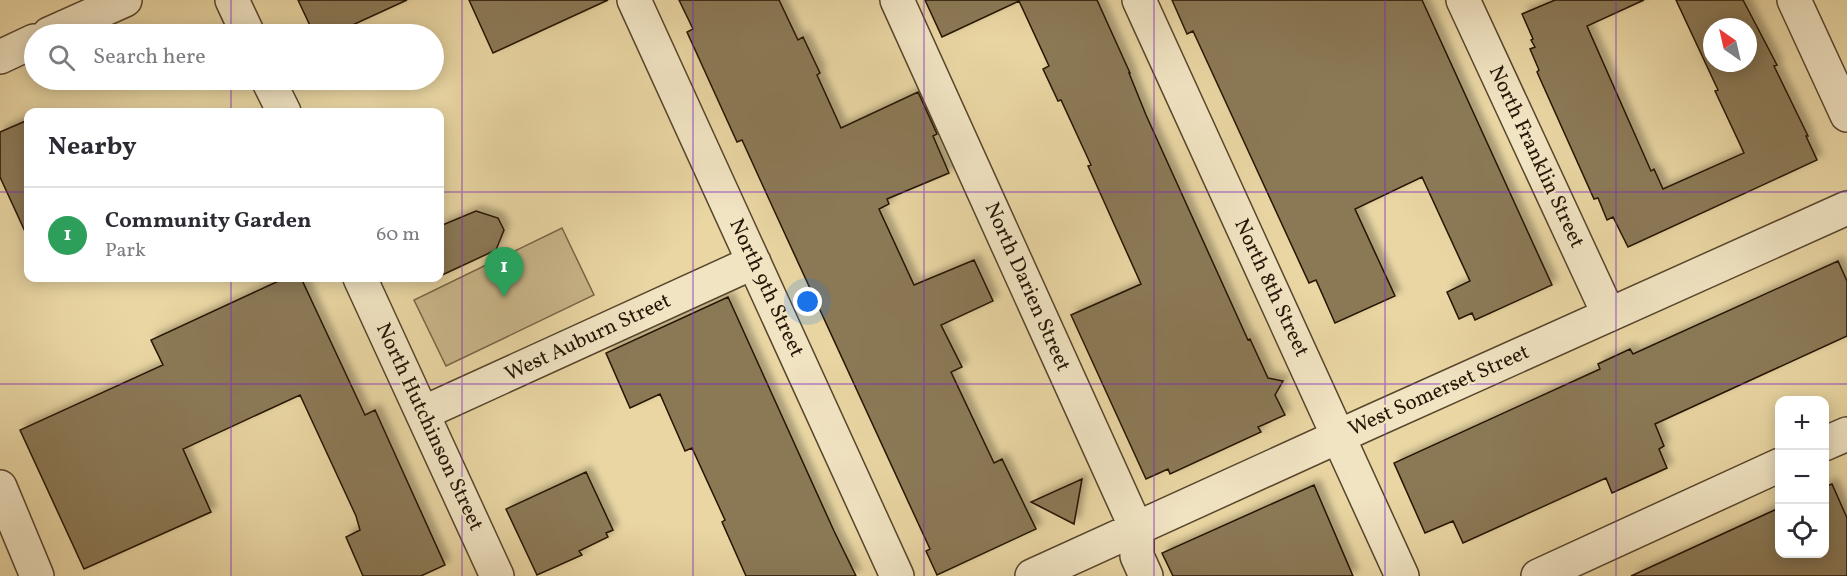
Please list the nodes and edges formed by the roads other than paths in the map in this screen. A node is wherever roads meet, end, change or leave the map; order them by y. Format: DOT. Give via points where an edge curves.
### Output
graph roads {
  1 [pos="125,0"];
  2 [pos="232,0"];
  3 [pos="634,0"];
  4 [pos="897,0"];
  5 [pos="1139,0"];
  6 [pos="1463,0"];
  7 [pos="1794,0"];
  8 [pos="71,24"];
  9 [pos="243,24"];
  10 [pos="24,46"];
  11 [pos="0,57"];
  12 [pos="273,90"];
  13 [pos="282,108"];
  14 [pos="1847,115"];
  15 [pos="1847,208"];
  16 [pos="754,262"];
  17 [pos="362,282"];
  18 [pos="1609,315"];
  19 [pos="423,413"];
  20 [pos="1847,434"];
  21 [pos="1339,436"];
  22 [pos="1829,442"];
  23 [pos="1775,467"];
  24 [pos="0,487"];
  25 [pos="1137,530"];
  26 [pos="37,576"];
  27 [pos="497,576"];
  28 [pos="897,576"];
  29 [pos="1032,576"];
  30 [pos="1146,576"];
  31 [pos="1402,576"];
  32 [pos="1538,576"];
  1 -- 8 [label="street"];
  2 -- 9 [label="street"];
  3 -- 16 [label="street, North 9th Street"];
  4 -- 25 [label="street, North Darien Street"];
  5 -- 21 [label="street, North 8th Street"];
  6 -- 18 [label="street, North Franklin Street"];
  7 -- 14 [label="street"];
  10 -- 11 [label="street"];
  12 -- 13 [label="street"];
  15 -- 18 [label="street, West Somerset Street"];
  16 -- 19 [label="street, West Auburn Street"];
  16 -- 28 [label="street, North 9th Street"];
  17 -- 19 [label="street, North Hutchinson Street"];
  18 -- 21 [label="street, West Somerset Street"];
  19 -- 27 [label="street, North Hutchinson Street"];
  20 -- 22 [label="street"];
  21 -- 25 [label="street, West Somerset Street"];
  21 -- 31 [label="street, North 8th Street"];
  23 -- 32 [label="street"];
  24 -- 26 [label="street"];
  25 -- 29 [label="street, West Somerset Street"];
  25 -- 30 [label="street, North Darien Street" via="1137,556"];
}
